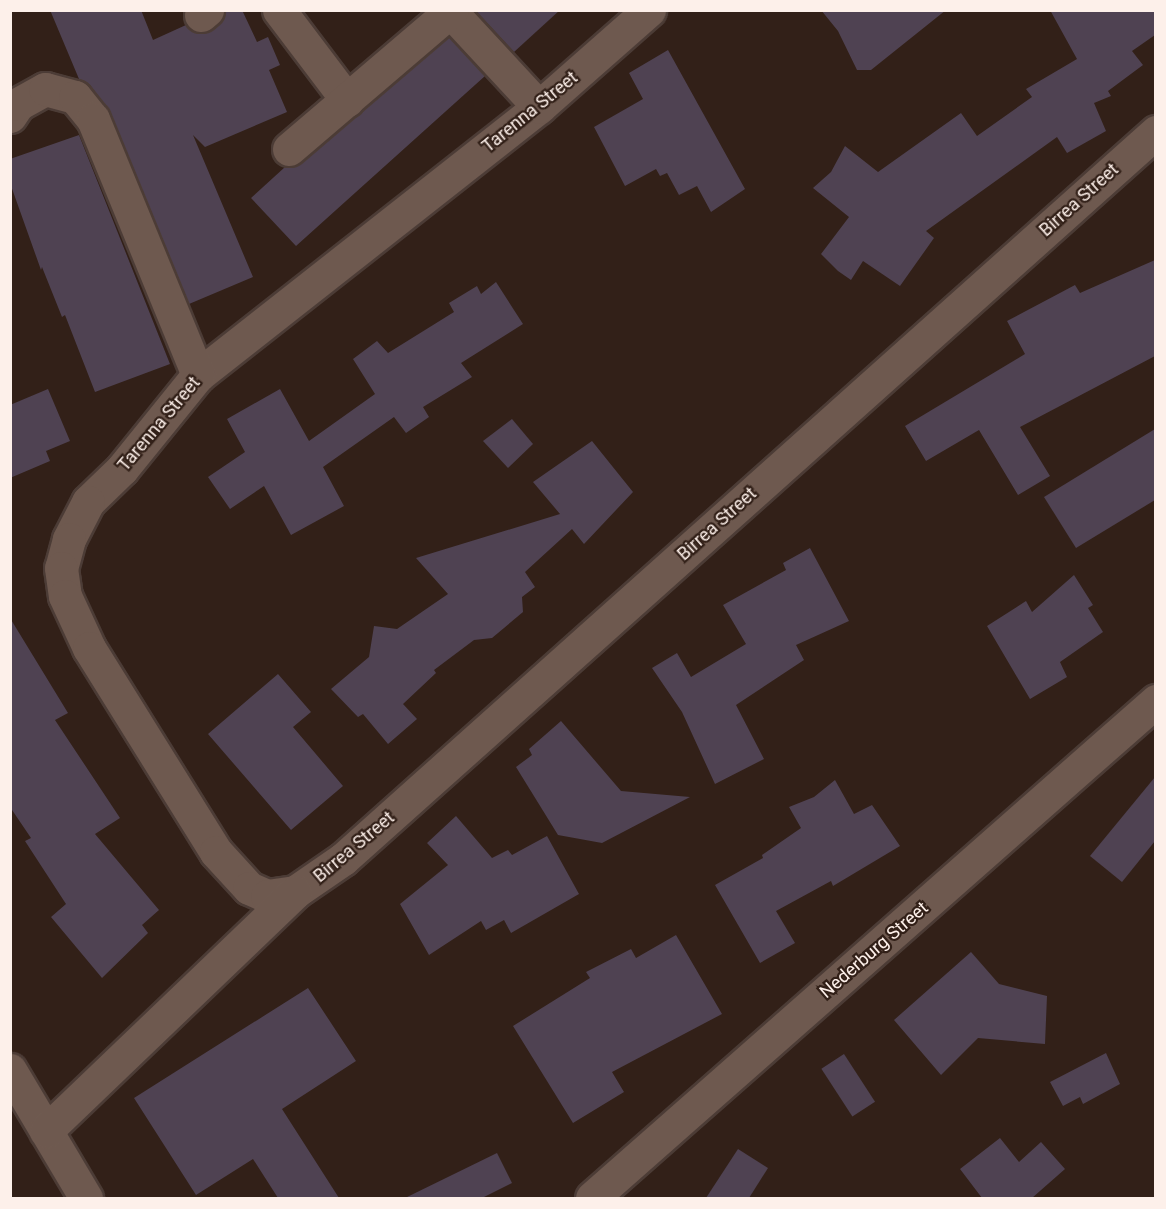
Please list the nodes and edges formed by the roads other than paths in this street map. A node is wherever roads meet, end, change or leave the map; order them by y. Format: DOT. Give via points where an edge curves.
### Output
graph roads {
  1 [pos="279,10"];
  2 [pos="649,10"];
  3 [pos="452,11"];
  4 [pos="347,100"];
  5 [pos="539,107"];
  6 [pos="10,116"];
  7 [pos="1155,132"];
  8 [pos="290,149"];
  9 [pos="198,375"];
  10 [pos="1155,700"];
  11 [pos="281,894"];
  12 [pos="10,1070"];
  13 [pos="46,1131"];
  14 [pos="86,1198"];
  15 [pos="592,1198"];
  1 -- 4 [label="street"];
  2 -- 5 [label="street, Tarenna Street"];
  3 -- 4 [label="street"];
  3 -- 5 [label="street"];
  4 -- 8 [label="street"];
  5 -- 9 [label="street, Tarenna Street"];
  6 -- 9 [label="street" via="18,105 45,89 75,98 93,119"];
  7 -- 11 [label="street, Birrea Street" via="352,851 318,880"];
  9 -- 11 [label="street, Tarenna Street" via="122,469 88,502 69,539 61,568 73,619 216,852 249,888"];
  10 -- 15 [label="street, Nederburg Street"];
  11 -- 13 [label="street, Birrea Street"];
  12 -- 13 [label="street"];
  13 -- 14 [label="street"];
}
